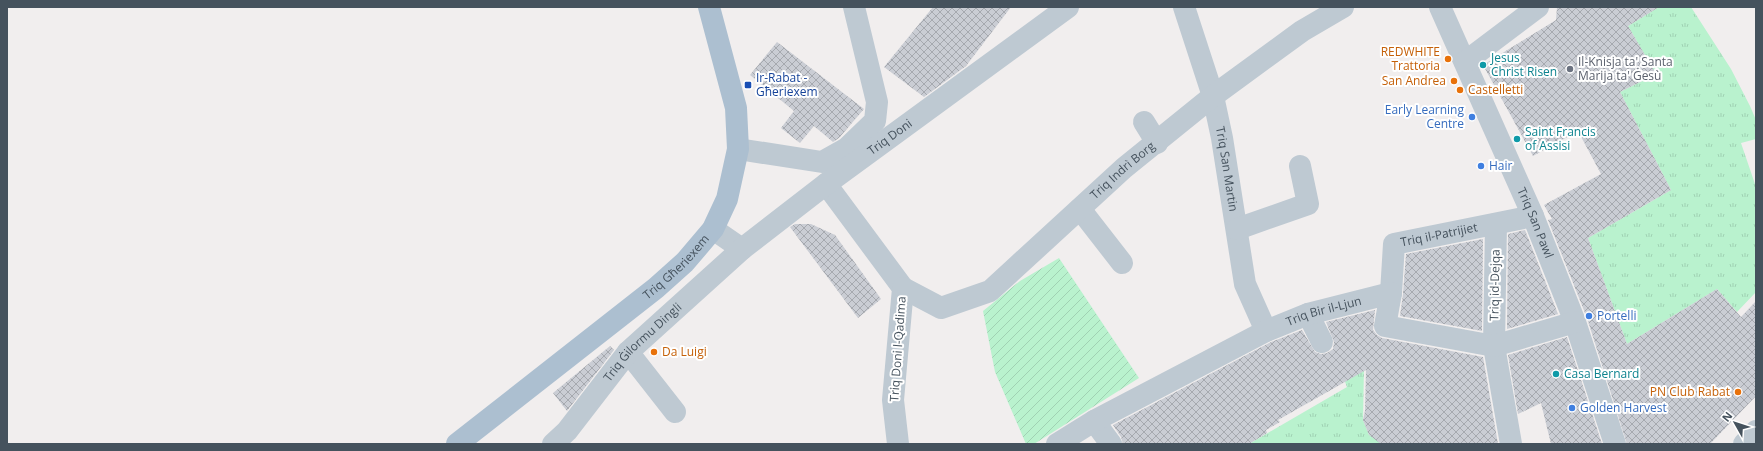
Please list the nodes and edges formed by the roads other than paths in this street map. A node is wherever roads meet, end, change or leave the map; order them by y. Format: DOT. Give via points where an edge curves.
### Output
graph roads {
  1 [pos="709,7"];
  2 [pos="854,7"];
  3 [pos="1068,7"];
  4 [pos="1184,7"];
  5 [pos="1343,7"];
  6 [pos="1440,7"];
  7 [pos="1538,7"];
  8 [pos="1465,62"];
  9 [pos="1213,96"];
  10 [pos="1144,122"];
  11 [pos="1157,143"];
  12 [pos="738,148"];
  13 [pos="1300,166"];
  14 [pos="826,184"];
  15 [pos="1080,209"];
  16 [pos="1533,216"];
  17 [pos="1496,224"];
  18 [pos="1238,228"];
  19 [pos="713,229"];
  20 [pos="742,249"];
  21 [pos="1122,262"];
  22 [pos="903,288"];
  23 [pos="1391,293"];
  24 [pos="1308,314"];
  25 [pos="1575,322"];
  26 [pos="1266,331"];
  27 [pos="1322,342"];
  28 [pos="1494,346"];
  29 [pos="628,352"];
  30 [pos="675,412"];
  31 [pos="1094,421"];
  32 [pos="1756,431"];
  33 [pos="457,444"];
  34 [pos="553,444"];
  35 [pos="898,444"];
  36 [pos="1057,444"];
  37 [pos="1111,444"];
  38 [pos="1511,444"];
  39 [pos="1615,444"];
  40 [pos="1744,444"];
  1 -- 12 [label="main road, Triq Għeriexem" via="736,108"];
  2 -- 12 [label="street" via="877,102 875,121 847,148 822,162"];
  3 -- 14 [label="street, Triq Doni"];
  4 -- 9 [label="street, Triq San Martin"];
  5 -- 9 [label="street, Triq Indrì Borg" via="1302,31"];
  6 -- 8 [label="street, Triq San Pawl"];
  7 -- 8 [label="street"];
  8 -- 16 [label="street, Triq San Pawl"];
  9 -- 11 [label="street, Triq Indrì Borg"];
  9 -- 18 [label="street, Triq San Martin"];
  10 -- 11 [label="street"];
  11 -- 15 [label="street, Triq Indrì Borg" via="1124,168"];
  12 -- 19 [label="main road, Triq Għeriexem" via="727,199"];
  13 -- 18 [label="street" via="1308,204"];
  14 -- 20 [label="street, Triq Doni"];
  14 -- 22 [label="street, Triq Doni l-Qadima"];
  15 -- 21 [label="street"];
  15 -- 22 [label="street, Triq Indrì Borg" via="990,291 941,308"];
  16 -- 17 [label="street, Triq il-Patrijiet"];
  16 -- 25 [label="street, Triq San Pawl"];
  17 -- 23 [label="street, Triq il-Patrijiet" via="1394,244"];
  17 -- 28 [label="street, Triq id-Dejqa"];
  18 -- 26 [label="street, Triq San Martin" via="1246,284"];
  19 -- 20 [label="street"];
  19 -- 33 [label="main road, Triq Għeriexem" via="685,262 656,288"];
  20 -- 29 [label="street, Triq Ġilormu Dingli"];
  22 -- 35 [label="street, Triq Doni l-Qadima" via="893,400"];
  23 -- 24 [label="street, Triq Bir il-Ljun"];
  23 -- 28 [label="street" via="1386,326"];
  24 -- 26 [label="street, Triq Bir il-Ljun"];
  24 -- 27 [label="street"];
  25 -- 28 [label="street"];
  25 -- 39 [label="street, Triq San Pawl"];
  26 -- 31 [label="street, Triq Bir il-Ljun"];
  28 -- 38 [label="street, Triq id-Dejqa"];
  29 -- 30 [label="street"];
  29 -- 34 [label="street, Triq Ġilormu Dingli" via="567,431"];
  31 -- 36 [label="street, Triq Bir il-Ljun"];
  31 -- 37 [label="street"];
  32 -- 40 [label="street"];
}
